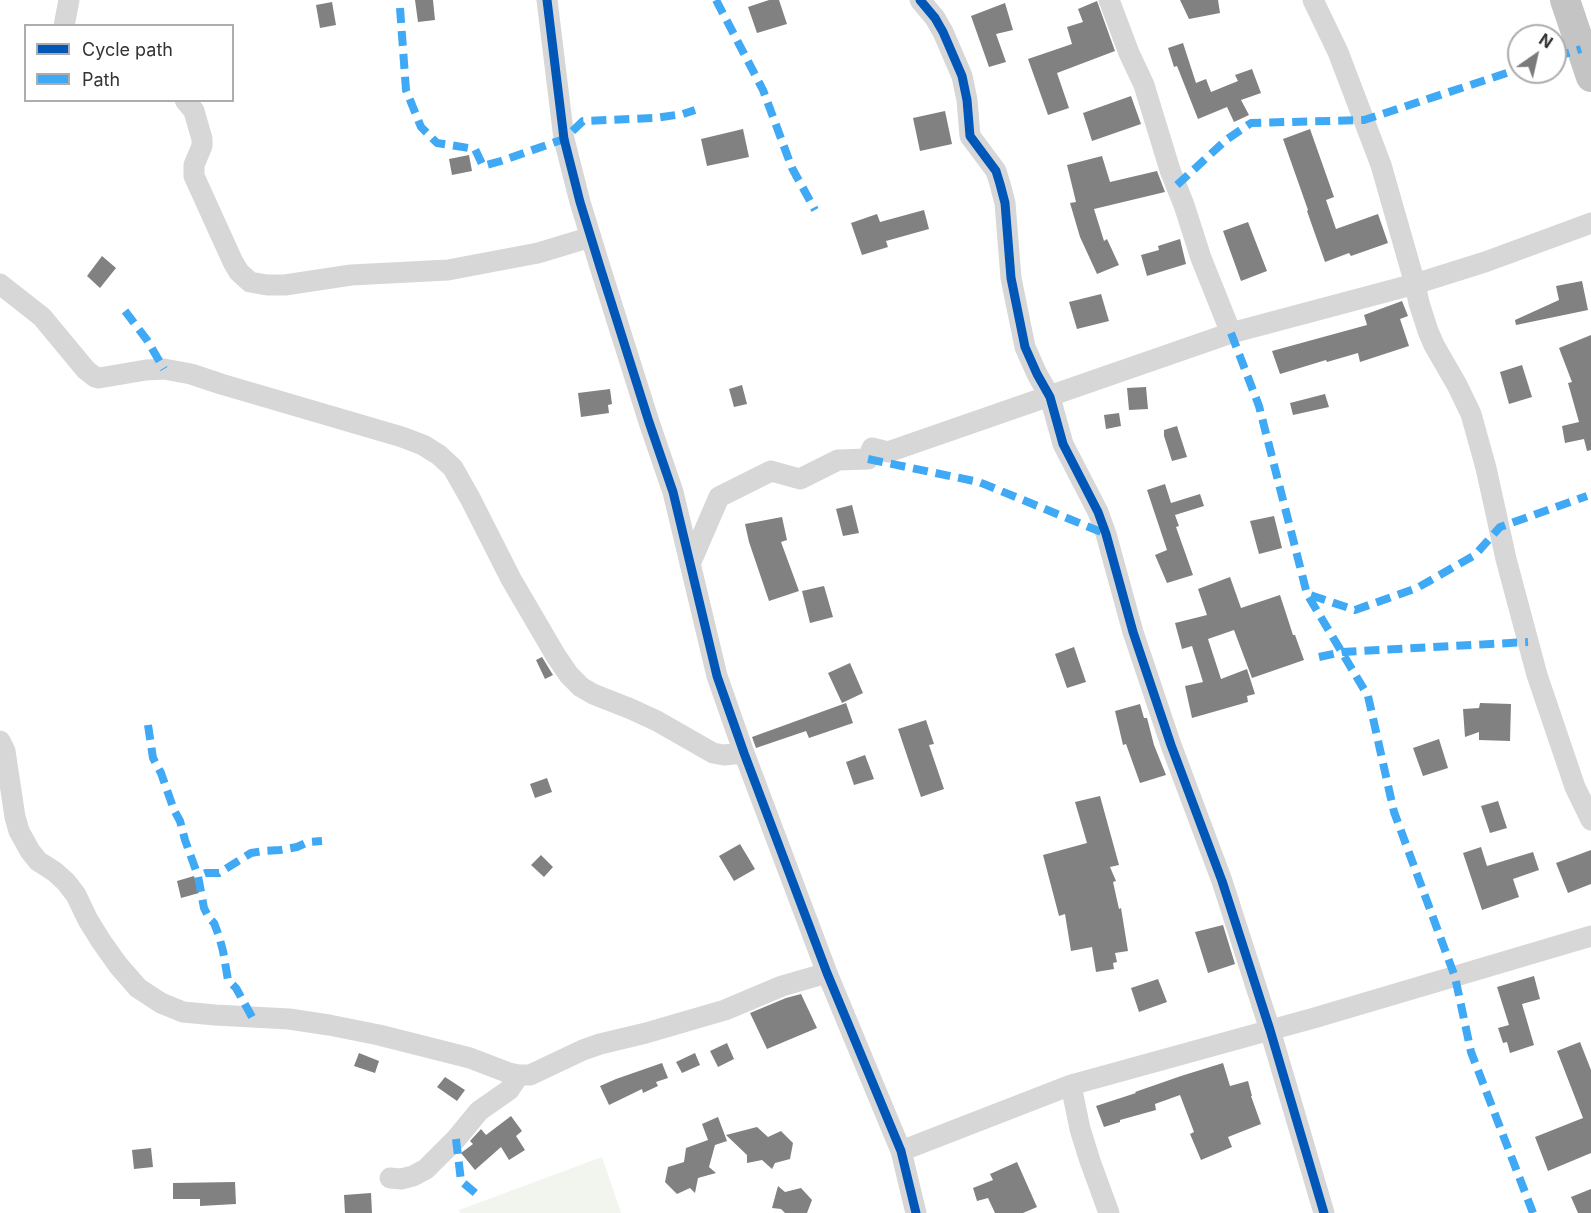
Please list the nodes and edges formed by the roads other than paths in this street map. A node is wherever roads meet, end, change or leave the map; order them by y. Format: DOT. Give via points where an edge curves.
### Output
graph roads {
  1 [pos="69,0"];
  2 [pos="547,0"];
  3 [pos="920,0"];
  4 [pos="1109,0"];
  5 [pos="1313,0"];
  6 [pos="1564,0"];
  7 [pos="64,24"];
  8 [pos="1591,77"];
  9 [pos="187,102"];
  10 [pos="1591,223"];
  11 [pos="591,237"];
  12 [pos="0,284"];
  13 [pos="1415,284"];
  14 [pos="1231,333"];
  15 [pos="1050,397"];
  16 [pos="690,564"];
  17 [pos="0,741"];
  18 [pos="744,753"];
  19 [pos="1591,820"];
  20 [pos="1591,936"];
  21 [pos="827,973"];
  22 [pos="1270,1030"];
  23 [pos="519,1075"];
  24 [pos="1071,1085"];
  25 [pos="901,1151"];
  26 [pos="390,1178"];
  27 [pos="916,1213"];
  28 [pos="1109,1213"];
  29 [pos="1324,1213"];
  1 -- 7 [label="street"];
  2 -- 11 [label="street" via="564,139"];
  3 -- 15 [label="street" via="943,32 962,76 970,136 996,171 1005,203 1011,278 1025,346"];
  4 -- 14 [label="street" via="1144,85 1170,170"];
  5 -- 13 [label="street" via="1338,52 1381,165"];
  6 -- 8 [label="highway"];
  9 -- 11 [label="street" via="194,111 202,139 194,176 233,262 250,282 285,285 351,275 448,270 538,253"];
  10 -- 13 [label="street"];
  11 -- 16 [label="street" via="673,492"];
  12 -- 18 [label="street" via="42,316 95,377 146,369 191,374 402,437 439,455 453,468 526,605 556,656 581,687 649,717 713,753"];
  13 -- 14 [label="street"];
  13 -- 19 [label="street" via="1434,345 1471,414 1534,664 1575,788"];
  14 -- 15 [label="street"];
  15 -- 16 [label="street" via="888,452 872,448 868,459 838,460 800,478 771,471 719,497"];
  15 -- 22 [label="street" via="1063,444 1106,534 1167,735 1222,881"];
  16 -- 18 [label="street" via="717,676"];
  17 -- 23 [label="street" via="15,818 30,851 66,882 118,965 138,988 161,1003 183,1012 289,1019 379,1035"];
  18 -- 21 [label="street"];
  20 -- 22 [label="street"];
  21 -- 23 [label="street" via="724,1010 600,1044 530,1075"];
  21 -- 25 [label="street"];
  22 -- 24 [label="street"];
  22 -- 29 [label="street"];
  23 -- 26 [label="street" via="509,1090 478,1111 426,1169 413,1176"];
  24 -- 25 [label="street"];
  24 -- 28 [label="street" via="1080,1129"];
  25 -- 27 [label="street"];
}
